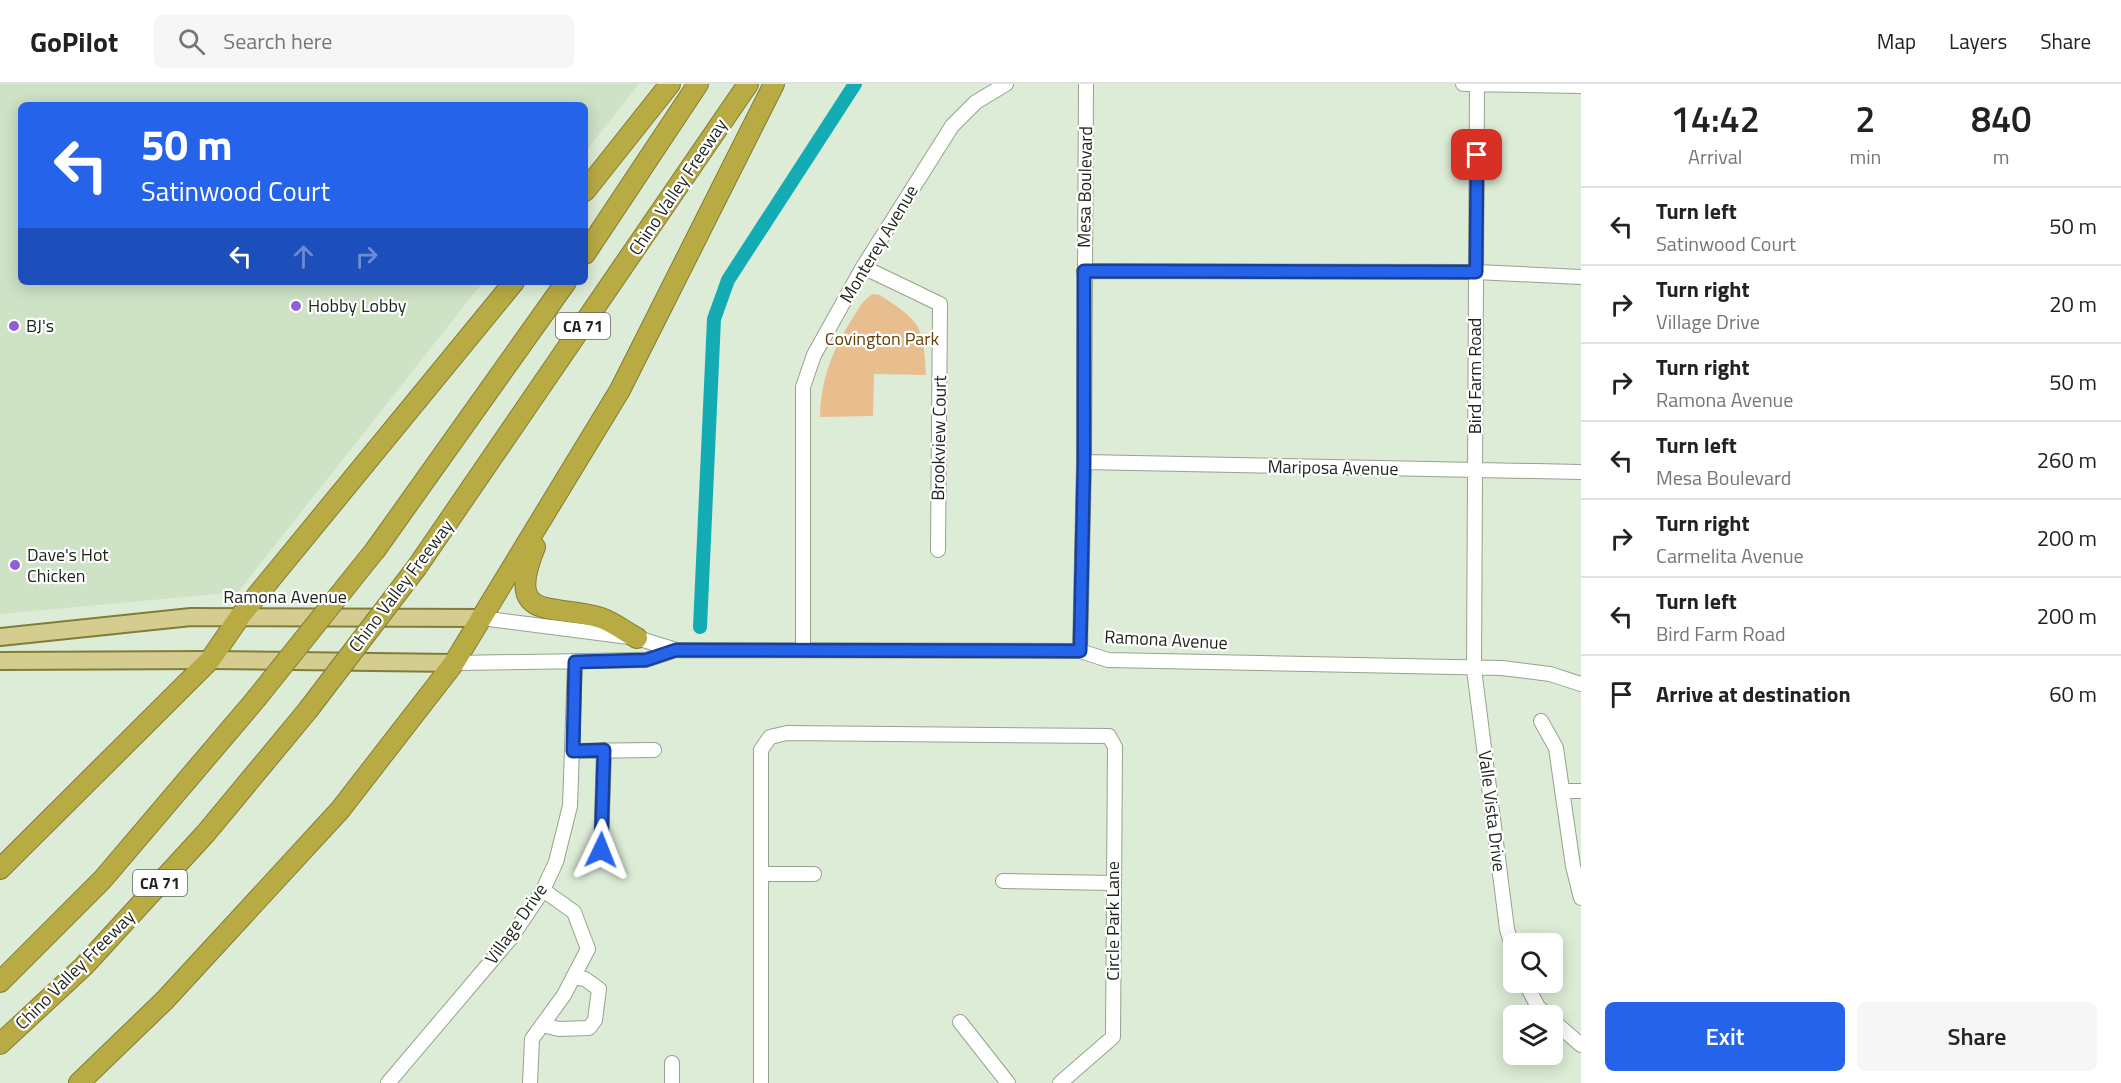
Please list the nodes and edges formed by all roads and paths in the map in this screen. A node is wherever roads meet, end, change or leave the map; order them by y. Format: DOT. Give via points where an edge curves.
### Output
graph roads {
  1 [pos="670,84"];
  2 [pos="698,84"];
  3 [pos="748,84"];
  4 [pos="774,84"];
  5 [pos="1006,84"];
  6 [pos="1086,84"];
  7 [pos="1463,84"];
  8 [pos="1477,84"];
  9 [pos="1581,86"];
  10 [pos="588,187"];
  11 [pos="588,249"];
  12 [pos="863,267"];
  13 [pos="1084,271"];
  14 [pos="1476,272"];
  15 [pos="1581,277"];
  16 [pos="512,285"];
  17 [pos="564,285"];
  18 [pos="1084,462"];
  19 [pos="1475,472"];
  20 [pos="1581,472"];
  21 [pos="558,492"];
  22 [pos="938,550"];
  23 [pos="242,615"];
  24 [pos="481,618"];
  25 [pos="1081,624"];
  26 [pos="0,637"];
  27 [pos="637,638"];
  28 [pos="803,648"];
  29 [pos="676,650"];
  30 [pos="1033,650"];
  31 [pos="1080,651"];
  32 [pos="210,660"];
  33 [pos="0,661"];
  34 [pos="575,662"];
  35 [pos="454,663"];
  36 [pos="1474,669"];
  37 [pos="1581,684"];
  38 [pos="1541,721"];
  39 [pos="604,750"];
  40 [pos="654,750"];
  41 [pos="573,751"];
  42 [pos="1562,791"];
  43 [pos="1581,791"];
  44 [pos="601,850"];
  45 [pos="0,869"];
  46 [pos="762,874"];
  47 [pos="814,874"];
  48 [pos="1003,881"];
  49 [pos="1113,883"];
  50 [pos="543,890"];
  51 [pos="1581,898"];
  52 [pos="1508,933"];
  53 [pos="573,977"];
  54 [pos="0,982"];
  55 [pos="960,1022"];
  56 [pos="542,1025"];
  57 [pos="1563,1029"];
  58 [pos="0,1044"];
  59 [pos="1581,1045"];
  60 [pos="672,1063"];
  61 [pos="79,1083"];
  62 [pos="388,1083"];
  63 [pos="530,1083"];
  64 [pos="672,1083"];
  65 [pos="761,1083"];
  66 [pos="1008,1083"];
  67 [pos="1060,1083"];
  1 -- 10 [label="highway"];
  2 -- 11 [label="highway"];
  3 -- 58 [label="highway, Chino Valley Freeway / CA 71, bridge" via="417,567 308,710 206,833 92,958"];
  4 -- 21 [label="highway" via="620,390"];
  5 -- 12 [label="street, Monterey Avenue" via="976,102 952,126"];
  6 -- 13 [label="street, Mesa Boulevard"];
  7 -- 8 [label="street"];
  8 -- 9 [label="street"];
  8 -- 14 [label="street, Bird Farm Road"];
  12 -- 22 [label="street, Brookview Court" via="940,304"];
  12 -- 28 [label="street, Monterey Avenue" via="814,355 803,387"];
  13 -- 14 [label="street"];
  13 -- 18 [label="street, Mesa Boulevard"];
  14 -- 15 [label="street"];
  14 -- 19 [label="street, Bird Farm Road"];
  16 -- 23 [label="highway"];
  17 -- 54 [label="highway, CA 71, bridge" via="376,549 256,699 103,879"];
  18 -- 19 [label="street, Mariposa Avenue"];
  18 -- 25 [label="street, Mesa Boulevard"];
  19 -- 20 [label="street, Mariposa Avenue"];
  19 -- 36 [label="street, Bird Farm Road"];
  21 -- 24 [label="highway"];
  21 -- 27 [label="highway" via="526,568 528,597 541,608 601,618"];
  23 -- 24 [label="main road, Ramona Avenue"];
  23 -- 26 [label="main road, Ramona Avenue"];
  23 -- 32 [label="highway"];
  24 -- 27 [label="street, Ramona Avenue"];
  24 -- 35 [label="highway"];
  25 -- 30 [label="street" via="1062,644"];
  25 -- 31 [label="street, Mesa Boulevard"];
  27 -- 29 [label="street, Ramona Avenue"];
  28 -- 29 [label="street, Ramona Avenue"];
  28 -- 30 [label="street, Ramona Avenue"];
  29 -- 34 [label="street, Ramona Avenue" via="646,660"];
  30 -- 31 [label="street, Ramona Avenue"];
  31 -- 36 [label="street, Ramona Avenue" via="1108,660"];
  32 -- 33 [label="main road, Ramona Avenue"];
  32 -- 35 [label="main road, Ramona Avenue"];
  32 -- 45 [label="highway"];
  34 -- 35 [label="street, Ramona Avenue"];
  34 -- 41 [label="street, Village Drive"];
  35 -- 61 [label="highway" via="340,810 165,1000"];
  36 -- 37 [label="street, Ramona Avenue" via="1535,671"];
  36 -- 52 [label="street, Valle Vista Drive"];
  38 -- 42 [label="street" via="1556,747"];
  39 -- 40 [label="street"];
  39 -- 41 [label="street"];
  39 -- 44 [label="street"];
  41 -- 50 [label="street, Village Drive" via="570,807 556,862"];
  42 -- 43 [label="street"];
  42 -- 51 [label="street"];
  46 -- 47 [label="street"];
  46 -- 49 [label="street, Circle Park Lane" via="761,750 770,737 787,733 1109,736 1115,747"];
  46 -- 65 [label="street"];
  48 -- 49 [label="street"];
  49 -- 67 [label="street, Circle Park Lane" via="1113,1037"];
  50 -- 53 [label="street" via="574,912 588,949"];
  50 -- 62 [label="street, Village Drive" via="510,939"];
  53 -- 56 [label="street"];
  53 -- 56 [label="street" via="585,979 599,989 596,1020 589,1028"];
  55 -- 66 [label="street"];
  56 -- 63 [label="street" via="532,1039"];
  57 -- 59 [label="street"];
  60 -- 64 [label="street"];
}
